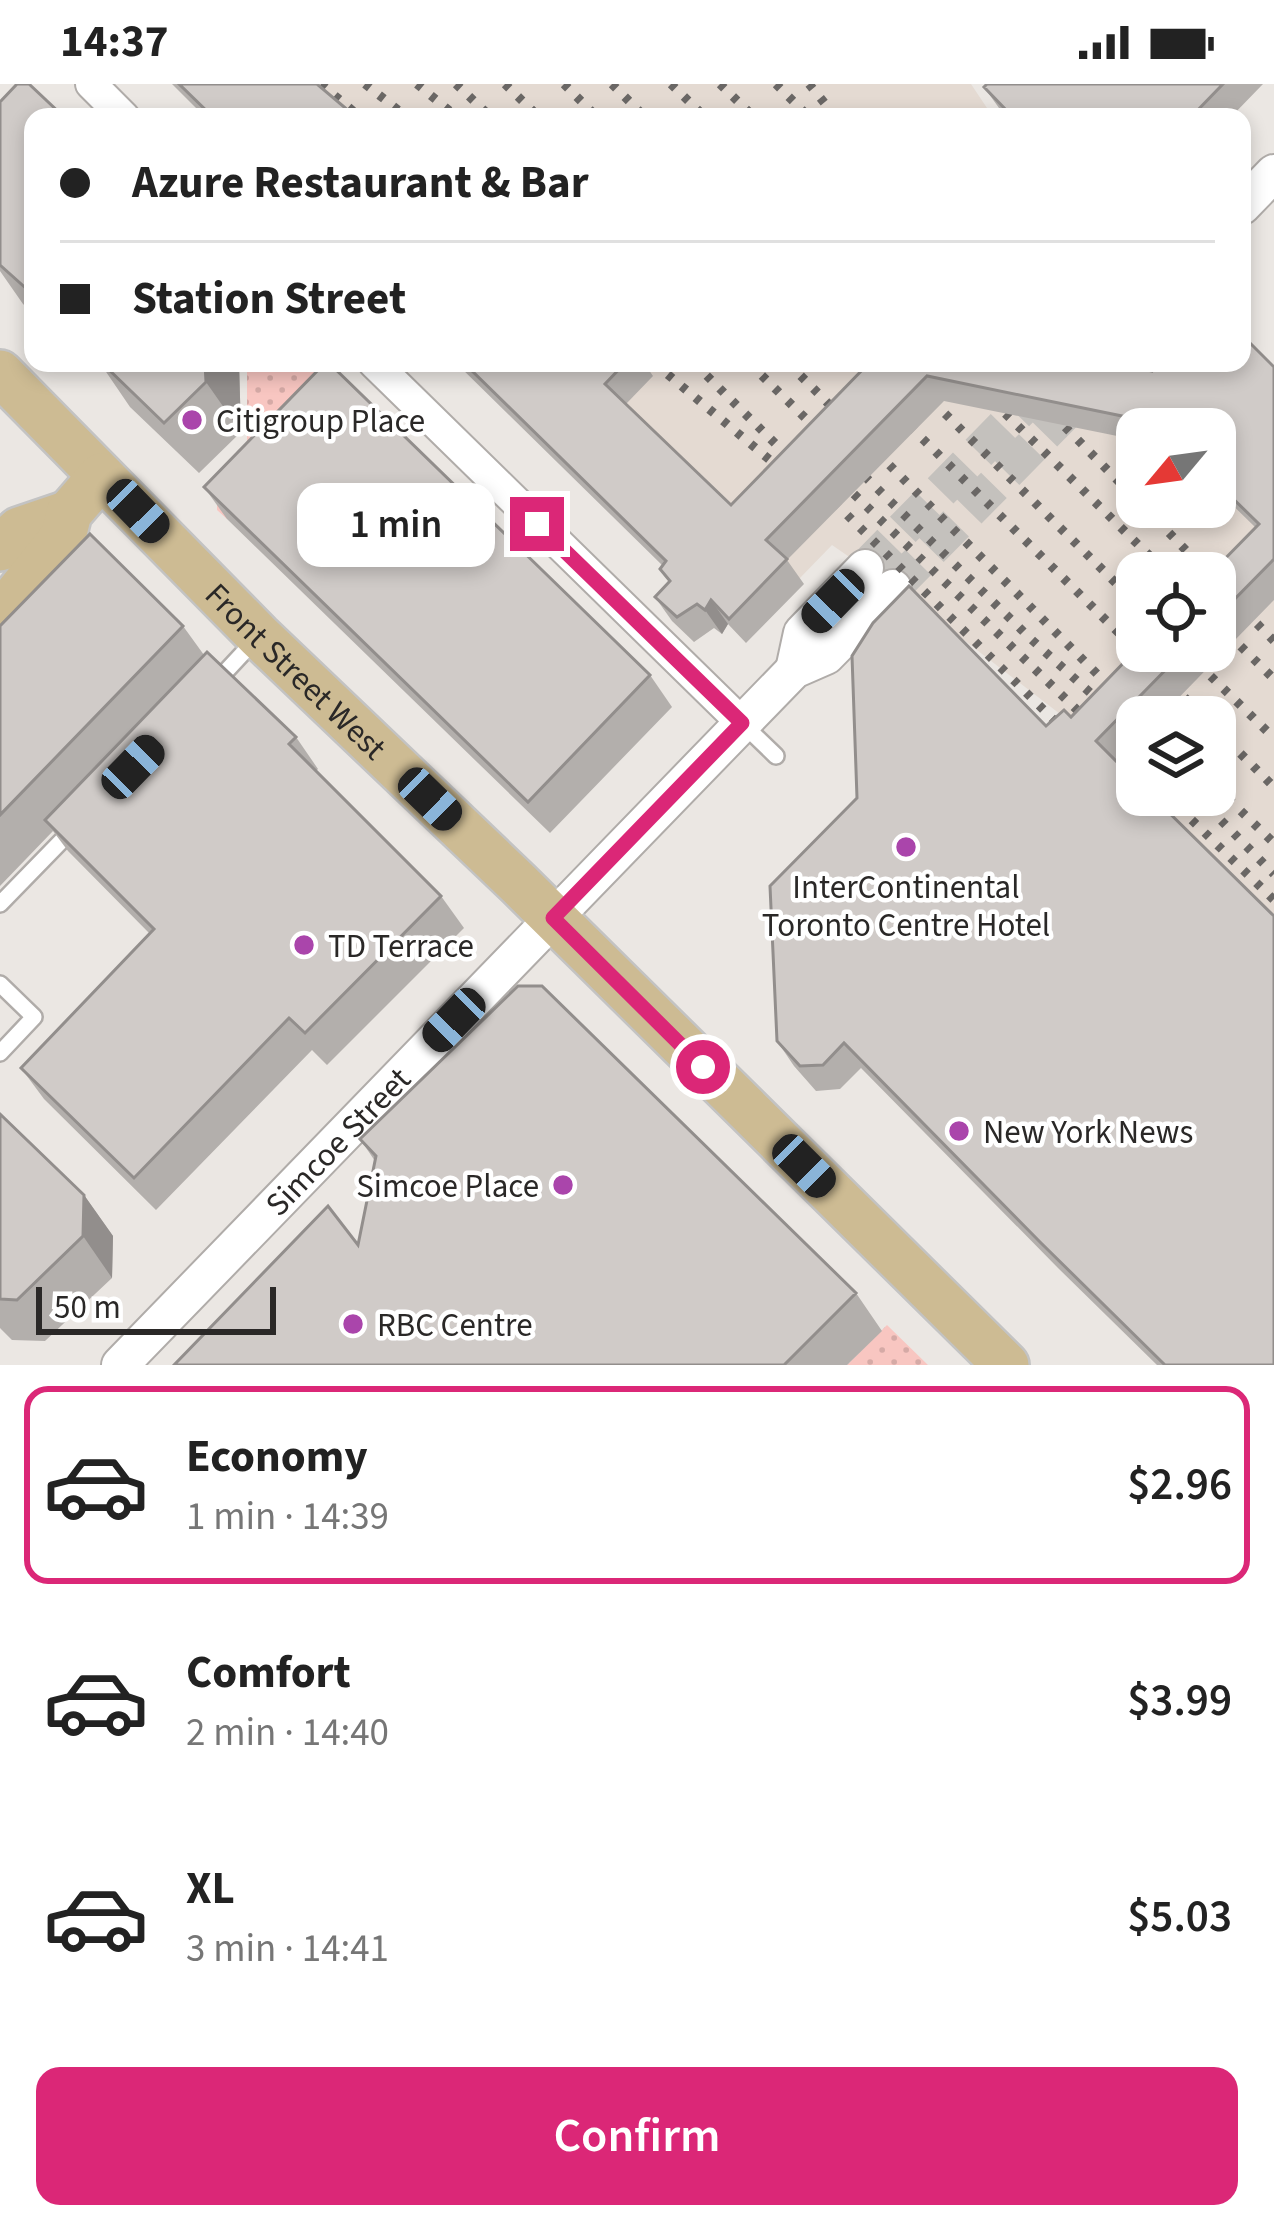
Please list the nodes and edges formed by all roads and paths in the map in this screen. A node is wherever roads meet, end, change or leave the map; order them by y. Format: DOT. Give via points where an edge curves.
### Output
graph roads {
  1 [pos="91,84"];
  2 [pos="115,108"];
  3 [pos="1274,173"];
  4 [pos="1251,197"];
  5 [pos="383,372"];
  6 [pos="0,373"];
  7 [pos="101,476"];
  8 [pos="69,513"];
  9 [pos="0,548"];
  10 [pos="879,578"];
  11 [pos="0,616"];
  12 [pos="260,636"];
  13 [pos="199,699"];
  14 [pos="742,723"];
  15 [pos="776,756"];
  16 [pos="83,818"];
  17 [pos="0,904"];
  18 [pos="553,918"];
  19 [pos="0,984"];
  20 [pos="0,1052"];
  21 [pos="119,1365"];
  22 [pos="1006,1365"];
  1 -- 2 [label="street"];
  3 -- 4 [label="street"];
  5 -- 14 [label="street"];
  6 -- 7 [label="main road, Front Street West"];
  7 -- 8 [label="main road"];
  7 -- 12 [label="main road, Front Street West"];
  8 -- 9 [label="main road" via="19,530"];
  8 -- 11 [label="main road" via="63,538"];
  10 -- 14 [label="street, Simcoe Street" via="802,633 794,670"];
  12 -- 13 [label="lane"];
  12 -- 18 [label="main road, Front Street West"];
  14 -- 15 [label="lane"];
  14 -- 18 [label="street, Simcoe Street"];
  16 -- 17 [label="lane"];
  18 -- 21 [label="street, Simcoe Street"];
  18 -- 22 [label="main road, Front Street West"];
  19 -- 20 [label="lane" via="34,1016"];
}
